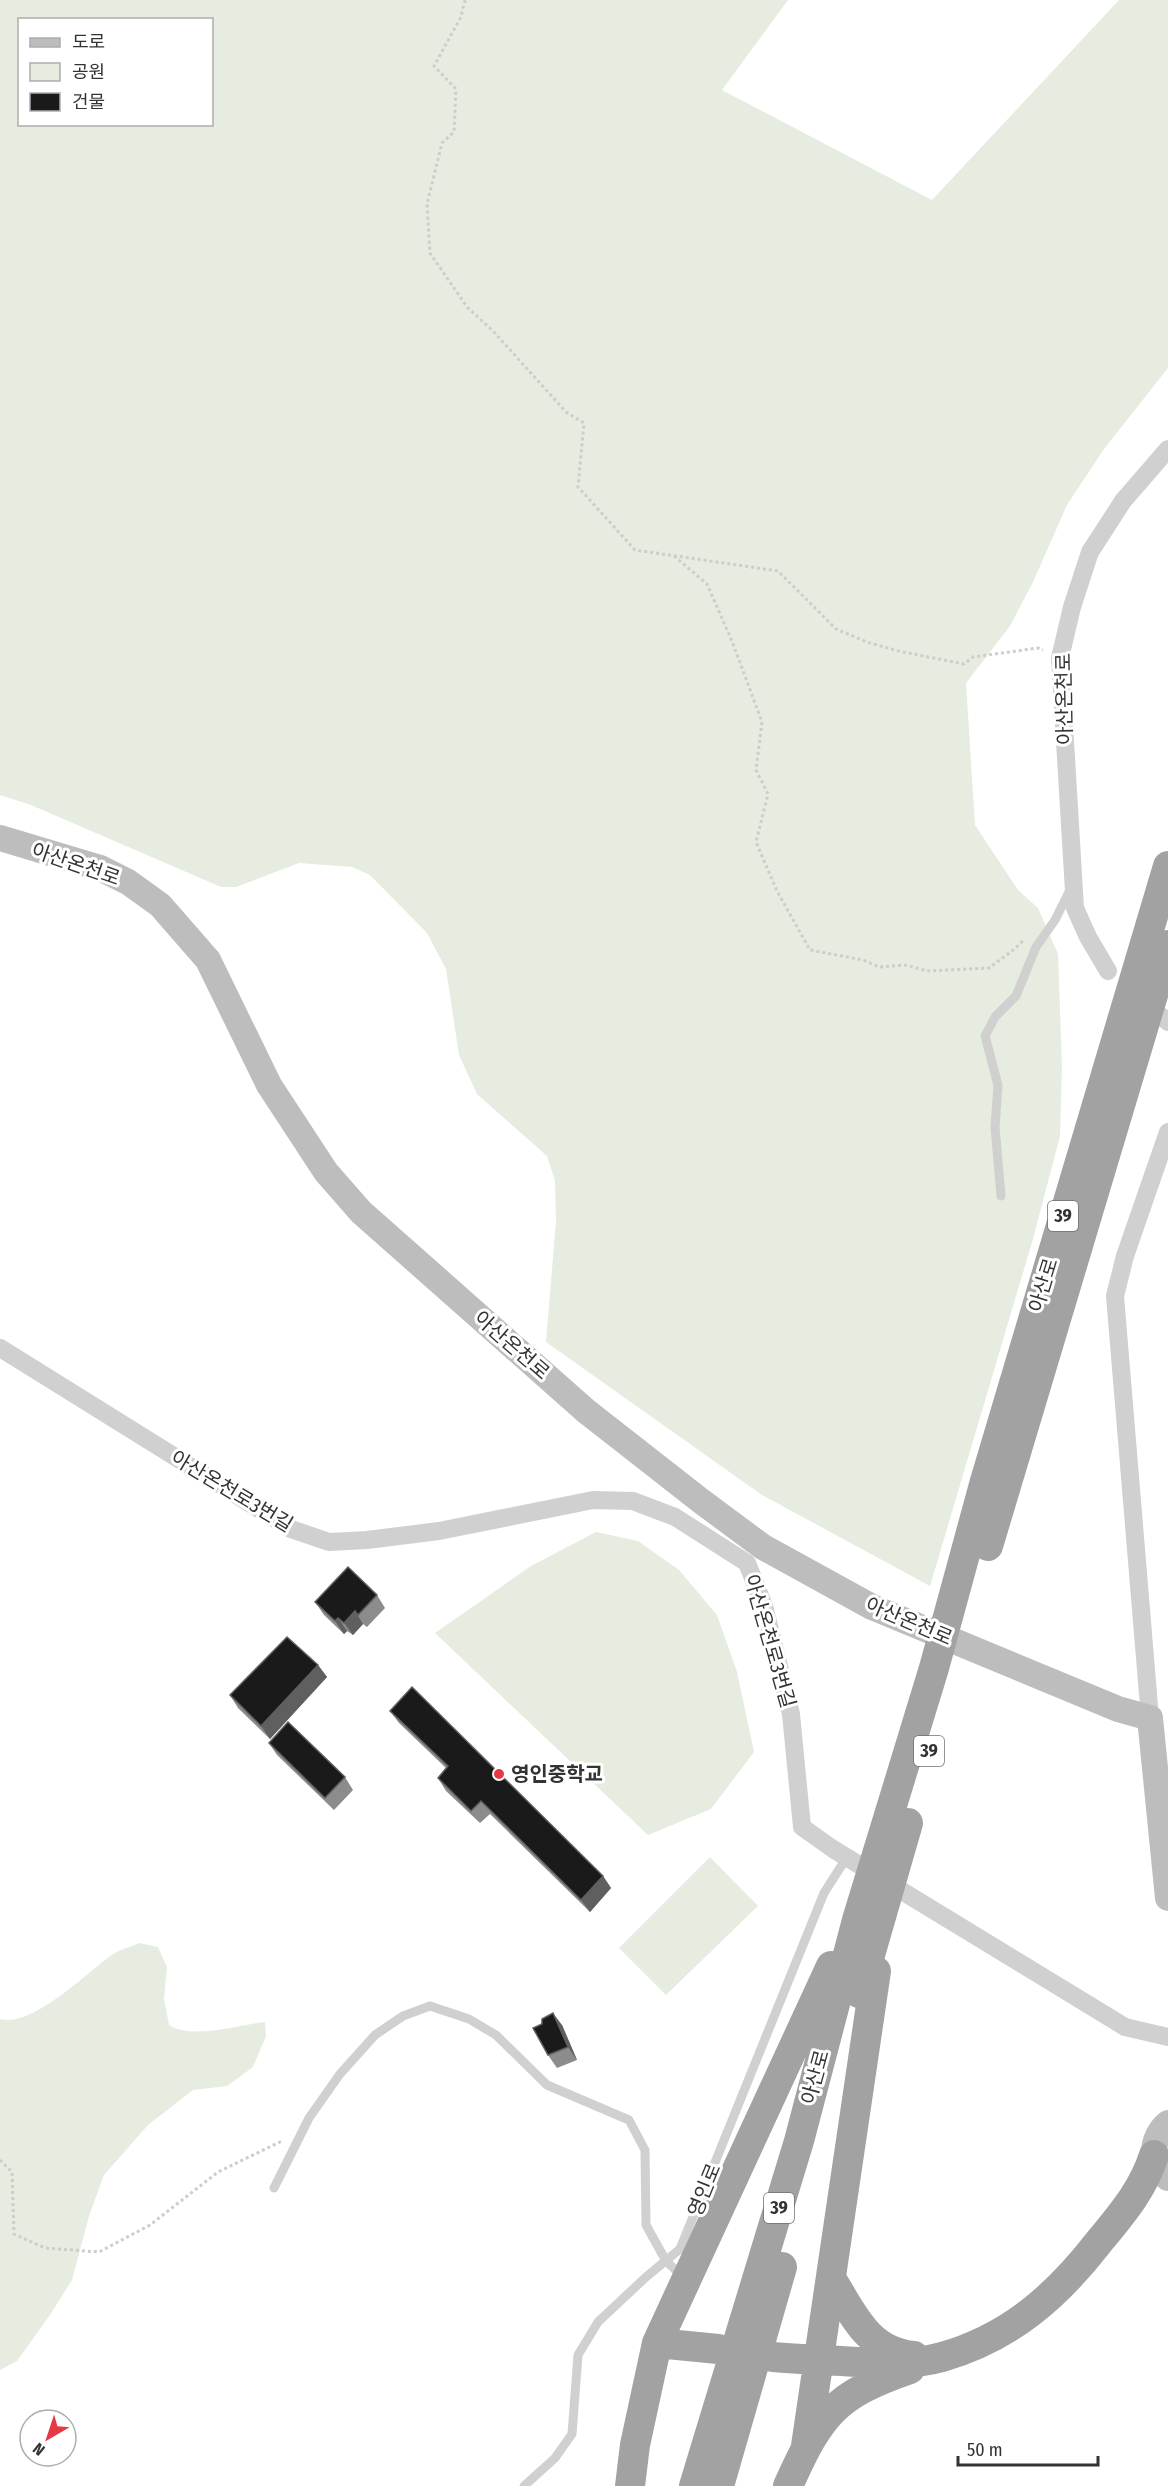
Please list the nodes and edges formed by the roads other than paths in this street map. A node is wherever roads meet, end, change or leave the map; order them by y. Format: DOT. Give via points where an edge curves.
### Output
graph roads {
  1 [pos="1168,449"];
  2 [pos="0,838"];
  3 [pos="1168,866"];
  4 [pos="1074,882"];
  5 [pos="1168,945"];
  6 [pos="1108,971"];
  7 [pos="1168,1132"];
  8 [pos="1001,1196"];
  9 [pos="0,1348"];
  10 [pos="754,1553"];
  11 [pos="971,1568"];
  12 [pos="1150,1718"];
  13 [pos="847,1857"];
  14 [pos="1168,1898"];
  15 [pos="865,1934"];
  16 [pos="1168,2037"];
  17 [pos="1168,2104"];
  18 [pos="1163,2154"];
  19 [pos="274,2188"];
  20 [pos="676,2270"];
  21 [pos="831,2278"];
  22 [pos="657,2343"];
  23 [pos="718,2349"];
  24 [pos="773,2356"];
  25 [pos="940,2358"];
  26 [pos="819,2360"];
  27 [pos="806,2446"];
  28 [pos="524,2486"];
  29 [pos="630,2486"];
  30 [pos="694,2486"];
  31 [pos="719,2486"];
  32 [pos="788,2486"];
  1 -- 4 [label="street, 아산온천로" via="1123,501 1090,552 1060,658"];
  2 -- 10 [label="main road, 아산온천로" via="99,868 128,882 160,905 208,960 269,1085 326,1172 361,1212 586,1411 701,1501"];
  3 -- 11 [label="highway, 아산로 / 39" via="1023,1351"];
  4 -- 6 [label="street, 아산온천로" via="1075,908"];
  4 -- 8 [label="lane" via="1036,947 1016,996 995,1017 985,1036 998,1085 995,1127"];
  5 -- 11 [label="highway, 아산로 / 39"];
  7 -- 12 [label="street" via="1115,1296"];
  9 -- 10 [label="street, 아산온천로3번길" via="291,1529 329,1542 439,1531 593,1500 633,1501"];
  10 -- 12 [label="main road, 아산온천로" via="872,1607 1118,1709"];
  10 -- 13 [label="street, 아산온천로3번길" via="791,1714 802,1827"];
  11 -- 15 [label="highway, 39"];
  12 -- 14 [label="main road"];
  13 -- 16 [label="street, 아산온천로3번길" via="1125,2027"];
  13 -- 20 [label="lane, 영인로" via="824,1893 680,2249"];
  15 -- 20 [label="highway"];
  15 -- 21 [label="highway"];
  15 -- 30 [label="highway, 아산로 / 39"];
  15 -- 31 [label="highway, 아산로 / 39"];
  17 -- 18 [label="main road"];
  18 -- 25 [label="highway" via="1131,2202 1051,2298 1009,2328"];
  19 -- 20 [label="lane" via="309,2118 340,2074 375,2035 403,2016 430,2006 469,2019 496,2035 547,2085 629,2120 645,2150 646,2225"];
  20 -- 22 [label="highway"];
  20 -- 28 [label="lane, 영인로" via="598,2322 578,2355 572,2434 555,2458"];
  21 -- 25 [label="highway" via="863,2328 879,2345 896,2354"];
  21 -- 26 [label="highway"];
  22 -- 23 [label="highway"];
  22 -- 29 [label="highway"];
  24 -- 26 [label="highway"];
  25 -- 26 [label="highway" via="893,2364"];
  25 -- 27 [label="highway" via="875,2381 842,2400"];
  26 -- 27 [label="highway"];
  27 -- 32 [label="highway"];
}
